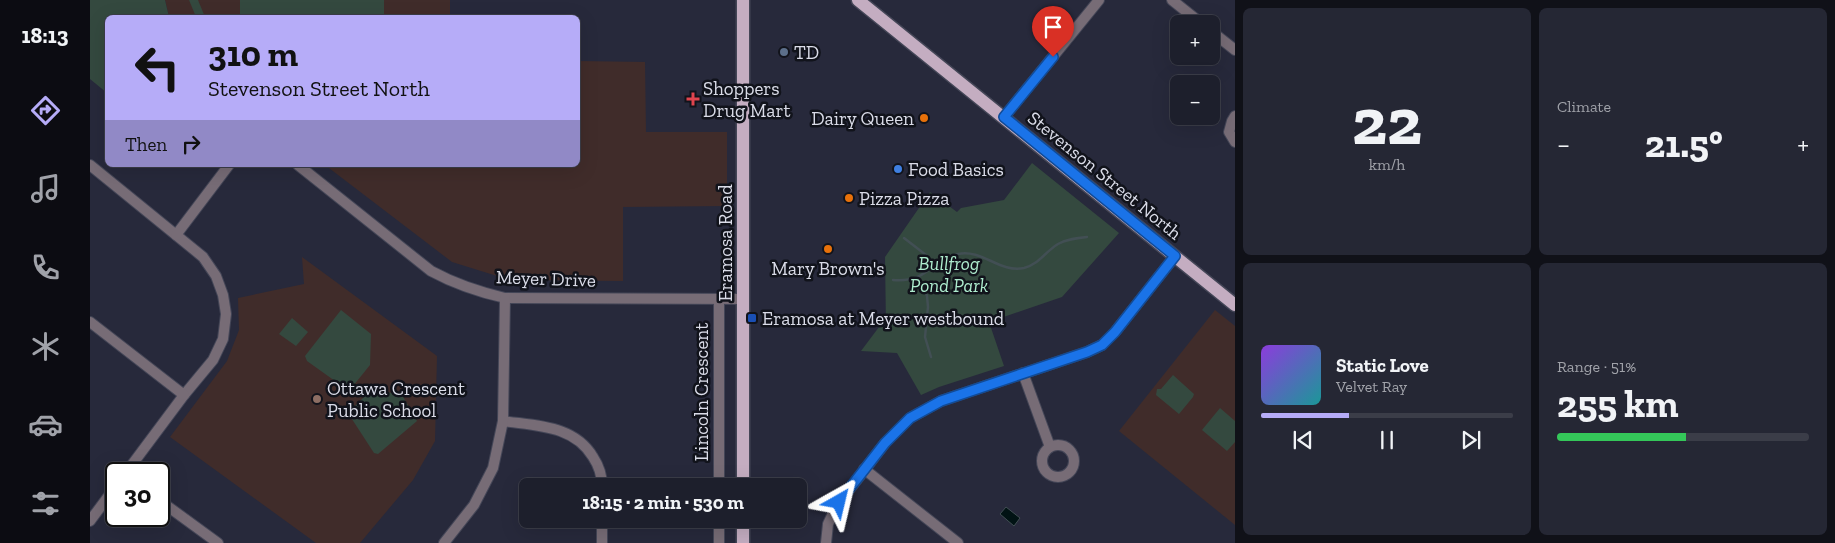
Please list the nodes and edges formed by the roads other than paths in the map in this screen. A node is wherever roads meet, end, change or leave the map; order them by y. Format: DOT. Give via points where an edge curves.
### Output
graph roads {
  1 [pos="743,0"];
  2 [pos="858,0"];
  3 [pos="1099,0"];
  4 [pos="1172,0"];
  5 [pos="1191,15"];
  6 [pos="1220,38"];
  7 [pos="1235,50"];
  8 [pos="1235,116"];
  9 [pos="1004,117"];
  10 [pos="1235,142"];
  11 [pos="90,165"];
  12 [pos="228,167"];
  13 [pos="300,167"];
  14 [pos="176,235"];
  15 [pos="1175,256"];
  16 [pos="505,298"];
  17 [pos="719,298"];
  18 [pos="744,299"];
  19 [pos="1235,305"];
  20 [pos="90,322"];
  21 [pos="1023,373"];
  22 [pos="184,394"];
  23 [pos="503,421"];
  24 [pos="1050,448"];
  25 [pos="134,462"];
  26 [pos="864,469"];
  27 [pos="601,478"];
  28 [pos="719,478"];
  29 [pos="744,478"];
  30 [pos="105,501"];
  31 [pos="170,508"];
  32 [pos="90,521"];
  33 [pos="602,528"];
  34 [pos="719,528"];
  35 [pos="743,528"];
  36 [pos="218,543"];
  37 [pos="444,543"];
  38 [pos="602,543"];
  39 [pos="718,543"];
  40 [pos="743,543"];
  41 [pos="826,543"];
  42 [pos="958,543"];
  1 -- 18 [label="main road, Eramosa Road"];
  2 -- 9 [label="main road, Stevenson Street North"];
  3 -- 9 [label="street"];
  4 -- 5 [label="street"];
  6 -- 7 [label="street"];
  8 -- 10 [label="street" via="1229,132"];
  9 -- 15 [label="main road, Stevenson Street North"];
  11 -- 14 [label="street"];
  12 -- 14 [label="street"];
  13 -- 16 [label="street, Meyer Drive" via="430,271 456,284"];
  14 -- 22 [label="street" via="203,257 216,276 226,314 224,339 213,360"];
  15 -- 19 [label="main road, Stevenson Street North"];
  15 -- 21 [label="street" via="1102,345"];
  16 -- 17 [label="street, Meyer Drive"];
  16 -- 23 [label="street"];
  17 -- 18 [label="street, Meyer Drive"];
  17 -- 28 [label="street, Lincoln Crescent"];
  18 -- 29 [label="main road, Eramosa Road"];
  20 -- 22 [label="street"];
  21 -- 24 [label="street"];
  21 -- 26 [label="street" via="941,401 910,418"];
  22 -- 25 [label="street"];
  23 -- 27 [label="street" via="549,427 572,436 589,450"];
  23 -- 37 [label="street" via="493,468 474,505"];
  26 -- 41 [label="street" via="836,507 828,524"];
  26 -- 42 [label="street"];
  30 -- 32 [label="street"];
  31 -- 36 [label="street"];
  33 -- 38 [label="street"];
  34 -- 39 [label="street"];
  35 -- 40 [label="main road"];
}
